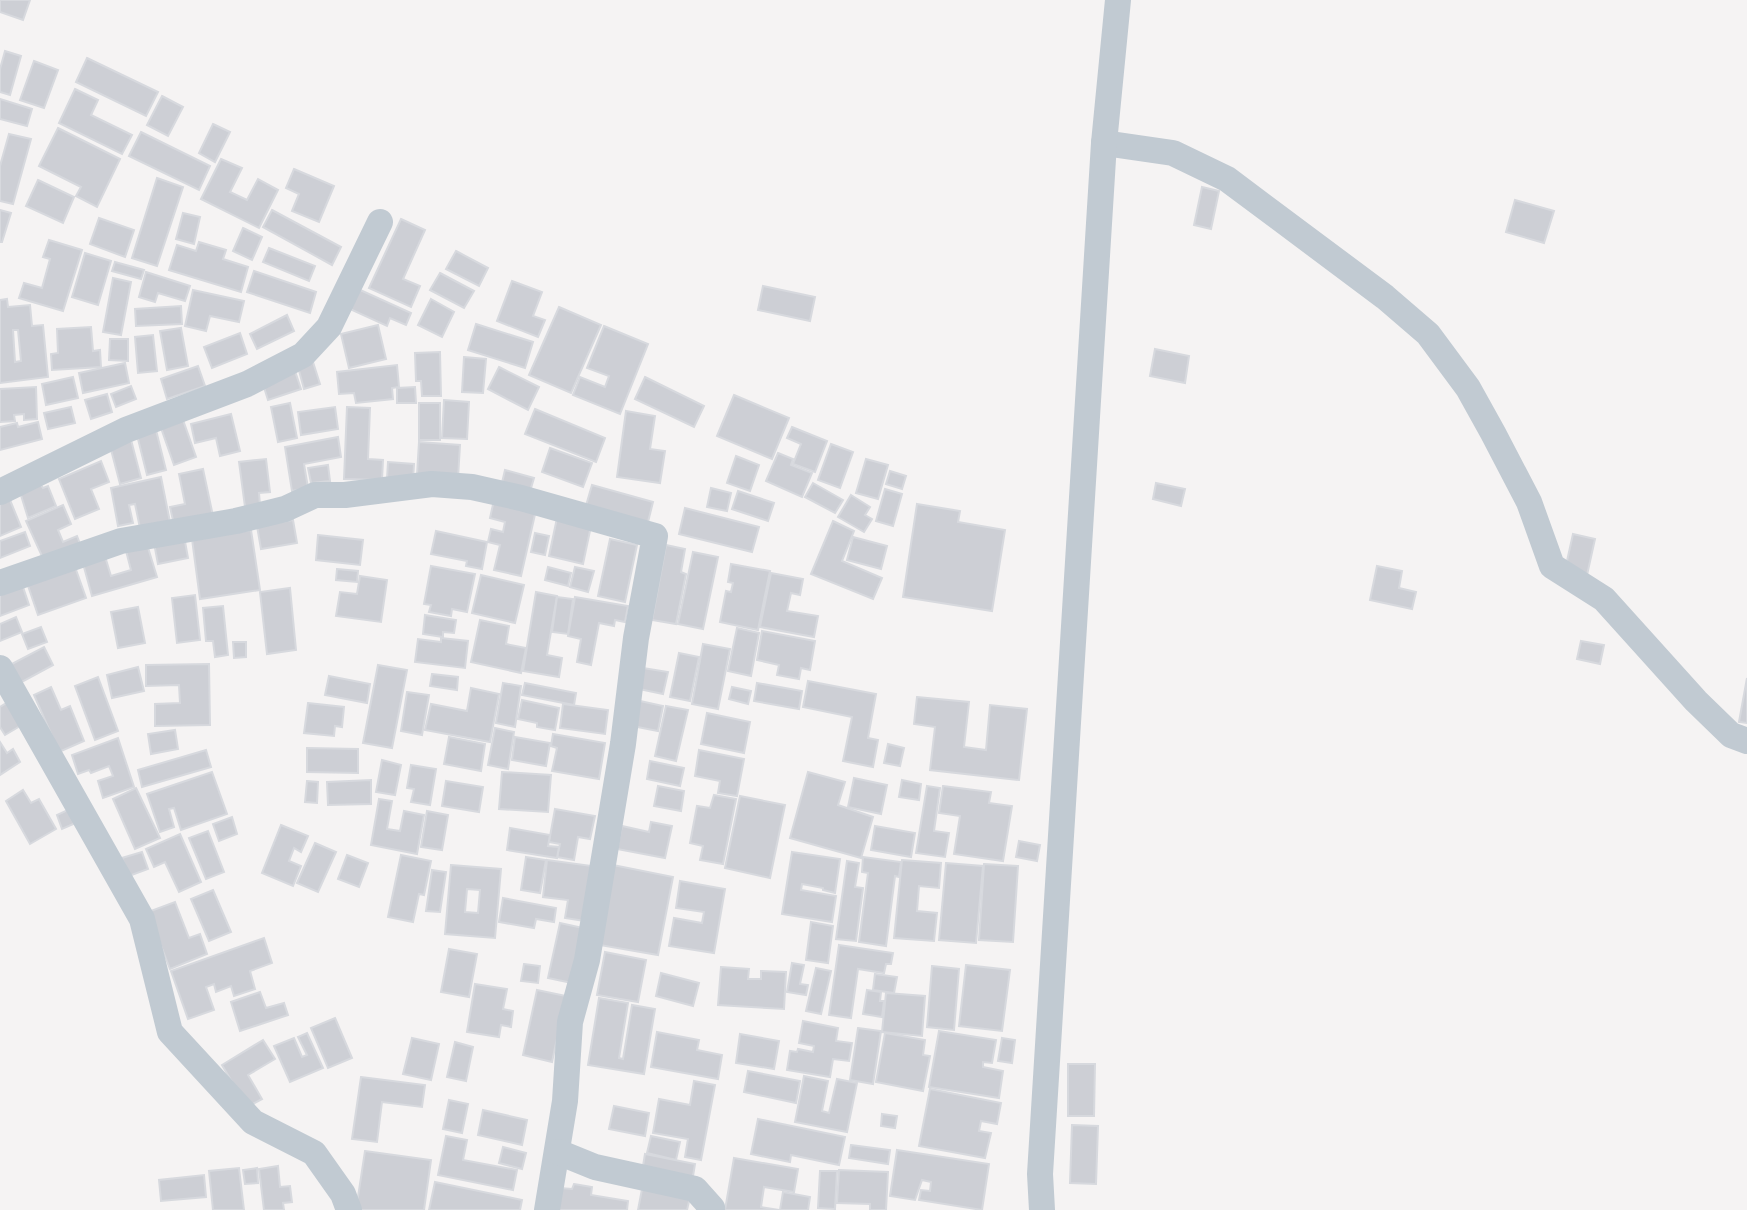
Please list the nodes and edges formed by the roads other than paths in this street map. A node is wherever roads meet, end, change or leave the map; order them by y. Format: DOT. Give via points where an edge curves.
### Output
graph roads {
  1 [pos="1118,0"];
  2 [pos="1104,143"];
  3 [pos="380,222"];
  4 [pos="0,492"];
  5 [pos="0,583"];
  6 [pos="0,668"];
  7 [pos="1747,741"];
  8 [pos="558,1152"];
  9 [pos="349,1210"];
  10 [pos="547,1210"];
  11 [pos="711,1210"];
  12 [pos="1042,1210"];
  1 -- 2 [label="street"];
  2 -- 7 [label="street" via="1173,153 1227,179 1428,334 1493,433 1529,502 1552,566 1604,599 1696,701 1731,735"];
  2 -- 12 [label="street" via="1040,1174"];
  3 -- 4 [label="street" via="329,327 303,355 247,384 126,430"];
  5 -- 8 [label="street" via="121,541 236,521 315,495 432,484 509,495 655,536 587,960 570,1022"];
  6 -- 9 [label="street" via="142,919 170,1032 253,1122 314,1153"];
  8 -- 10 [label="street"];
  8 -- 11 [label="street" via="595,1167 695,1189"];
}
